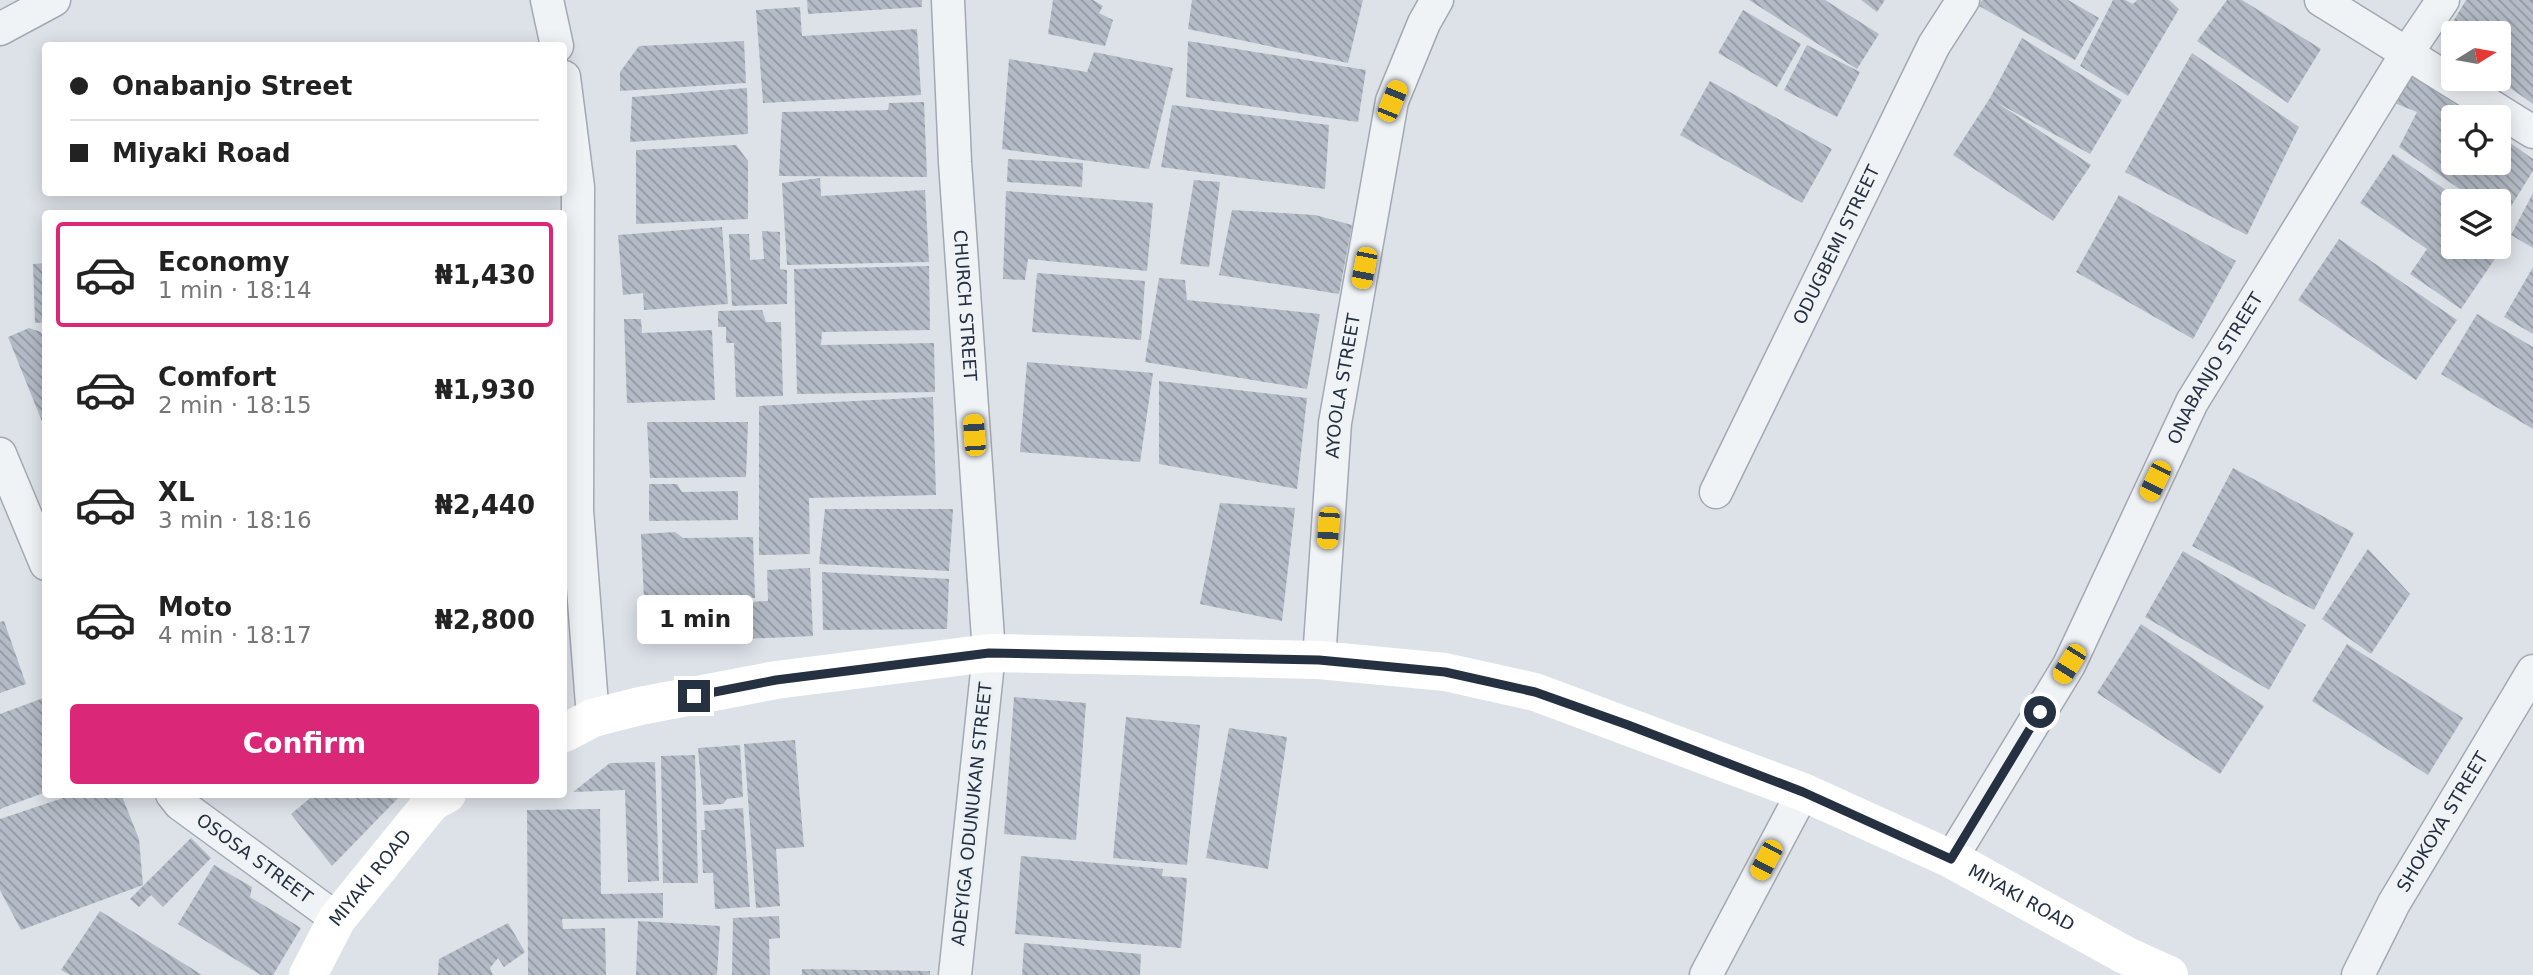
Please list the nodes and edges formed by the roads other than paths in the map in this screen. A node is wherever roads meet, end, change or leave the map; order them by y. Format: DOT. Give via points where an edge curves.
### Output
graph roads {
  1 [pos="54,0"];
  2 [pos="547,0"];
  3 [pos="948,0"];
  4 [pos="1437,0"];
  5 [pos="1963,0"];
  6 [pos="2320,0"];
  7 [pos="2443,0"];
  8 [pos="0,29"];
  9 [pos="556,42"];
  10 [pos="2407,53"];
  11 [pos="567,101"];
  12 [pos="2533,132"];
  13 [pos="0,454"];
  14 [pos="1716,492"];
  15 [pos="42,554"];
  16 [pos="989,653"];
  17 [pos="1319,660"];
  18 [pos="2533,671"];
  19 [pos="578,726"];
  20 [pos="1803,792"];
  21 [pos="175,798"];
  22 [pos="440,798"];
  23 [pos="1951,859"];
  24 [pos="337,919"];
  25 [pos="308,975"];
  26 [pos="955,975"];
  27 [pos="1706,975"];
  28 [pos="2169,975"];
  29 [pos="2358,975"];
  1 -- 8 [label="street"];
  2 -- 9 [label="street"];
  3 -- 16 [label="street, CHURCH STREET"];
  4 -- 17 [label="street, AYOOLA STREET" via="1392,101 1335,423"];
  5 -- 14 [label="street, ODUGBEMI STREET" via="1934,45"];
  6 -- 10 [label="street"];
  7 -- 10 [label="street, ONABANJO STREET"];
  10 -- 12 [label="street"];
  10 -- 23 [label="street, ONABANJO STREET" via="2192,402 2069,664"];
  11 -- 19 [label="street" via="578,187"];
  13 -- 15 [label="street"];
  16 -- 17 [label="street, MIYAKI ROAD"];
  16 -- 19 [label="street, MIYAKI ROAD" via="776,680 640,706"];
  16 -- 26 [label="street, ADEYIGA ODUNUKAN STREET"];
  17 -- 20 [label="street, MIYAKI ROAD" via="1445,672 1535,692"];
  18 -- 29 [label="street, SHOKOYA STREET" via="2394,903"];
  20 -- 23 [label="street, MIYAKI ROAD"];
  20 -- 27 [label="street"];
  21 -- 24 [label="street, OSOSA STREET"];
  22 -- 24 [label="street, MIYAKI ROAD"];
  23 -- 28 [label="street, MIYAKI ROAD"];
  24 -- 25 [label="street, MIYAKI ROAD"];
}
